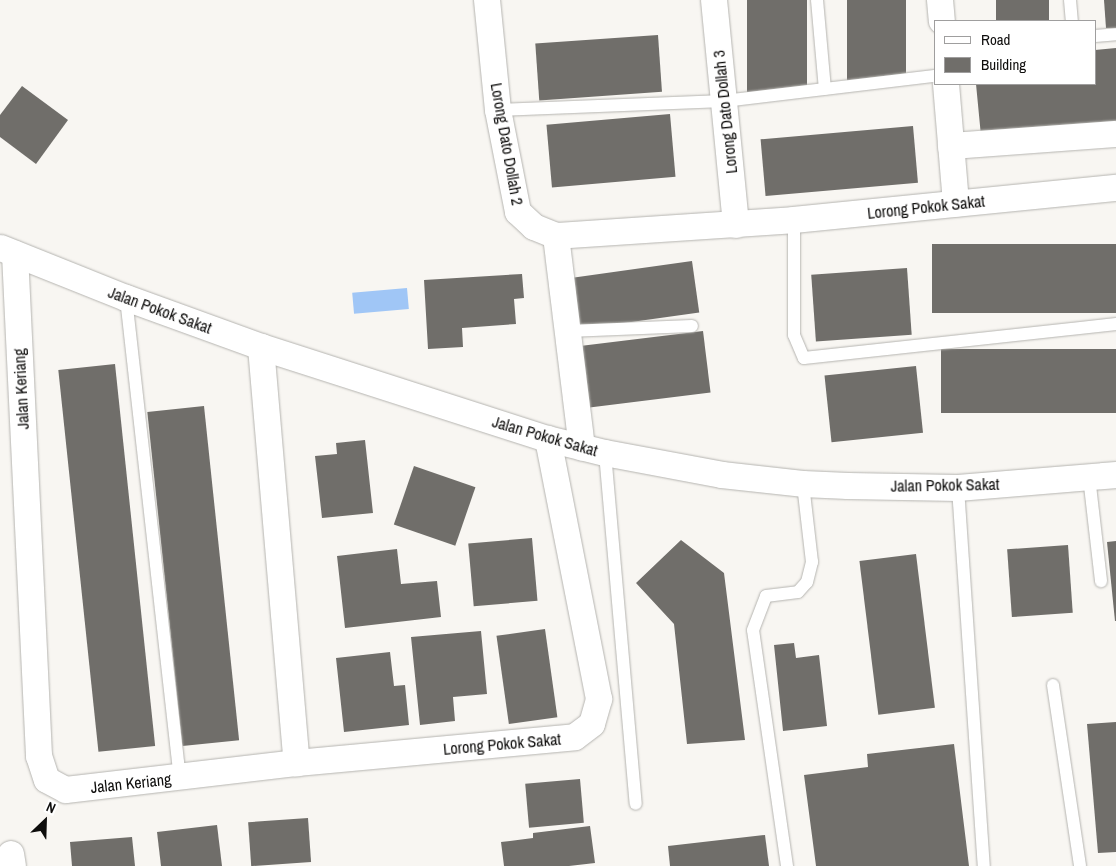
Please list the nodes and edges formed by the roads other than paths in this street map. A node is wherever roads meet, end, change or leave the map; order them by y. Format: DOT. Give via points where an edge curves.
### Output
graph roads {
  1 [pos="487,0"];
  2 [pos="714,0"];
  3 [pos="817,0"];
  4 [pos="940,0"];
  5 [pos="1070,0"];
  6 [pos="942,20"];
  7 [pos="1072,20"];
  8 [pos="1116,34"];
  9 [pos="1096,36"];
  10 [pos="934,76"];
  11 [pos="946,85"];
  12 [pos="825,89"];
  13 [pos="724,101"];
  14 [pos="498,110"];
  15 [pos="1116,134"];
  16 [pos="951,146"];
  17 [pos="1116,188"];
  18 [pos="956,204"];
  19 [pos="794,220"];
  20 [pos="736,225"];
  21 [pos="556,236"];
  22 [pos="7,251"];
  23 [pos="126,298"];
  24 [pos="1116,324"];
  25 [pos="692,326"];
  26 [pos="568,331"];
  27 [pos="261,347"];
  28 [pos="548,439"];
  29 [pos="593,450"];
  30 [pos="1116,475"];
  31 [pos="1089,476"];
  32 [pos="803,484"];
  33 [pos="958,488"];
  34 [pos="1101,581"];
  35 [pos="1053,685"];
  36 [pos="297,762"];
  37 [pos="180,777"];
  38 [pos="636,804"];
  39 [pos="787,866"];
  40 [pos="984,866"];
  41 [pos="1080,866"];
  1 -- 14 [label="street, Lorong Dato Dollah 2"];
  2 -- 13 [label="street, Lorong Dato Dollah 3"];
  3 -- 12 [label="lane"];
  4 -- 6 [label="street"];
  5 -- 7 [label="lane"];
  8 -- 9 [label="lane"];
  10 -- 12 [label="lane"];
  11 -- 16 [label="street"];
  12 -- 13 [label="lane"];
  13 -- 14 [label="lane"];
  13 -- 20 [label="street, Lorong Dato Dollah 3"];
  14 -- 21 [label="street, Lorong Dato Dollah 2" via="518,212 534,226"];
  15 -- 16 [label="street"];
  16 -- 18 [label="street"];
  17 -- 18 [label="street, Lorong Pokok Sakat"];
  18 -- 19 [label="street, Lorong Pokok Sakat"];
  19 -- 20 [label="street, Lorong Pokok Sakat"];
  19 -- 24 [label="lane" via="794,335 804,358"];
  20 -- 21 [label="street, Lorong Dato Dollah 2"];
  21 -- 26 [label="street"];
  22 -- 23 [label="street, Jalan Pokok Sakat"];
  22 -- 37 [label="street, Jalan Keriang" via="39,756 47,780 66,790"];
  23 -- 27 [label="street, Jalan Pokok Sakat"];
  23 -- 37 [label="lane"];
  25 -- 26 [label="lane"];
  26 -- 29 [label="street"];
  27 -- 28 [label="street, Jalan Pokok Sakat"];
  27 -- 36 [label="street"];
  28 -- 29 [label="street, Jalan Pokok Sakat"];
  28 -- 36 [label="street, Lorong Pokok Sakat" via="599,699 592,724 575,737"];
  29 -- 32 [label="street, Jalan Pokok Sakat" via="722,475"];
  29 -- 38 [label="lane"];
  30 -- 31 [label="street, Jalan Pokok Sakat"];
  31 -- 33 [label="street, Jalan Pokok Sakat"];
  31 -- 34 [label="lane"];
  32 -- 33 [label="street, Jalan Pokok Sakat"];
  32 -- 39 [label="lane" via="812,562 807,582 798,592 766,596 753,630"];
  33 -- 40 [label="lane"];
  35 -- 41 [label="lane"];
  36 -- 37 [label="street, Jalan Keriang"];
}
